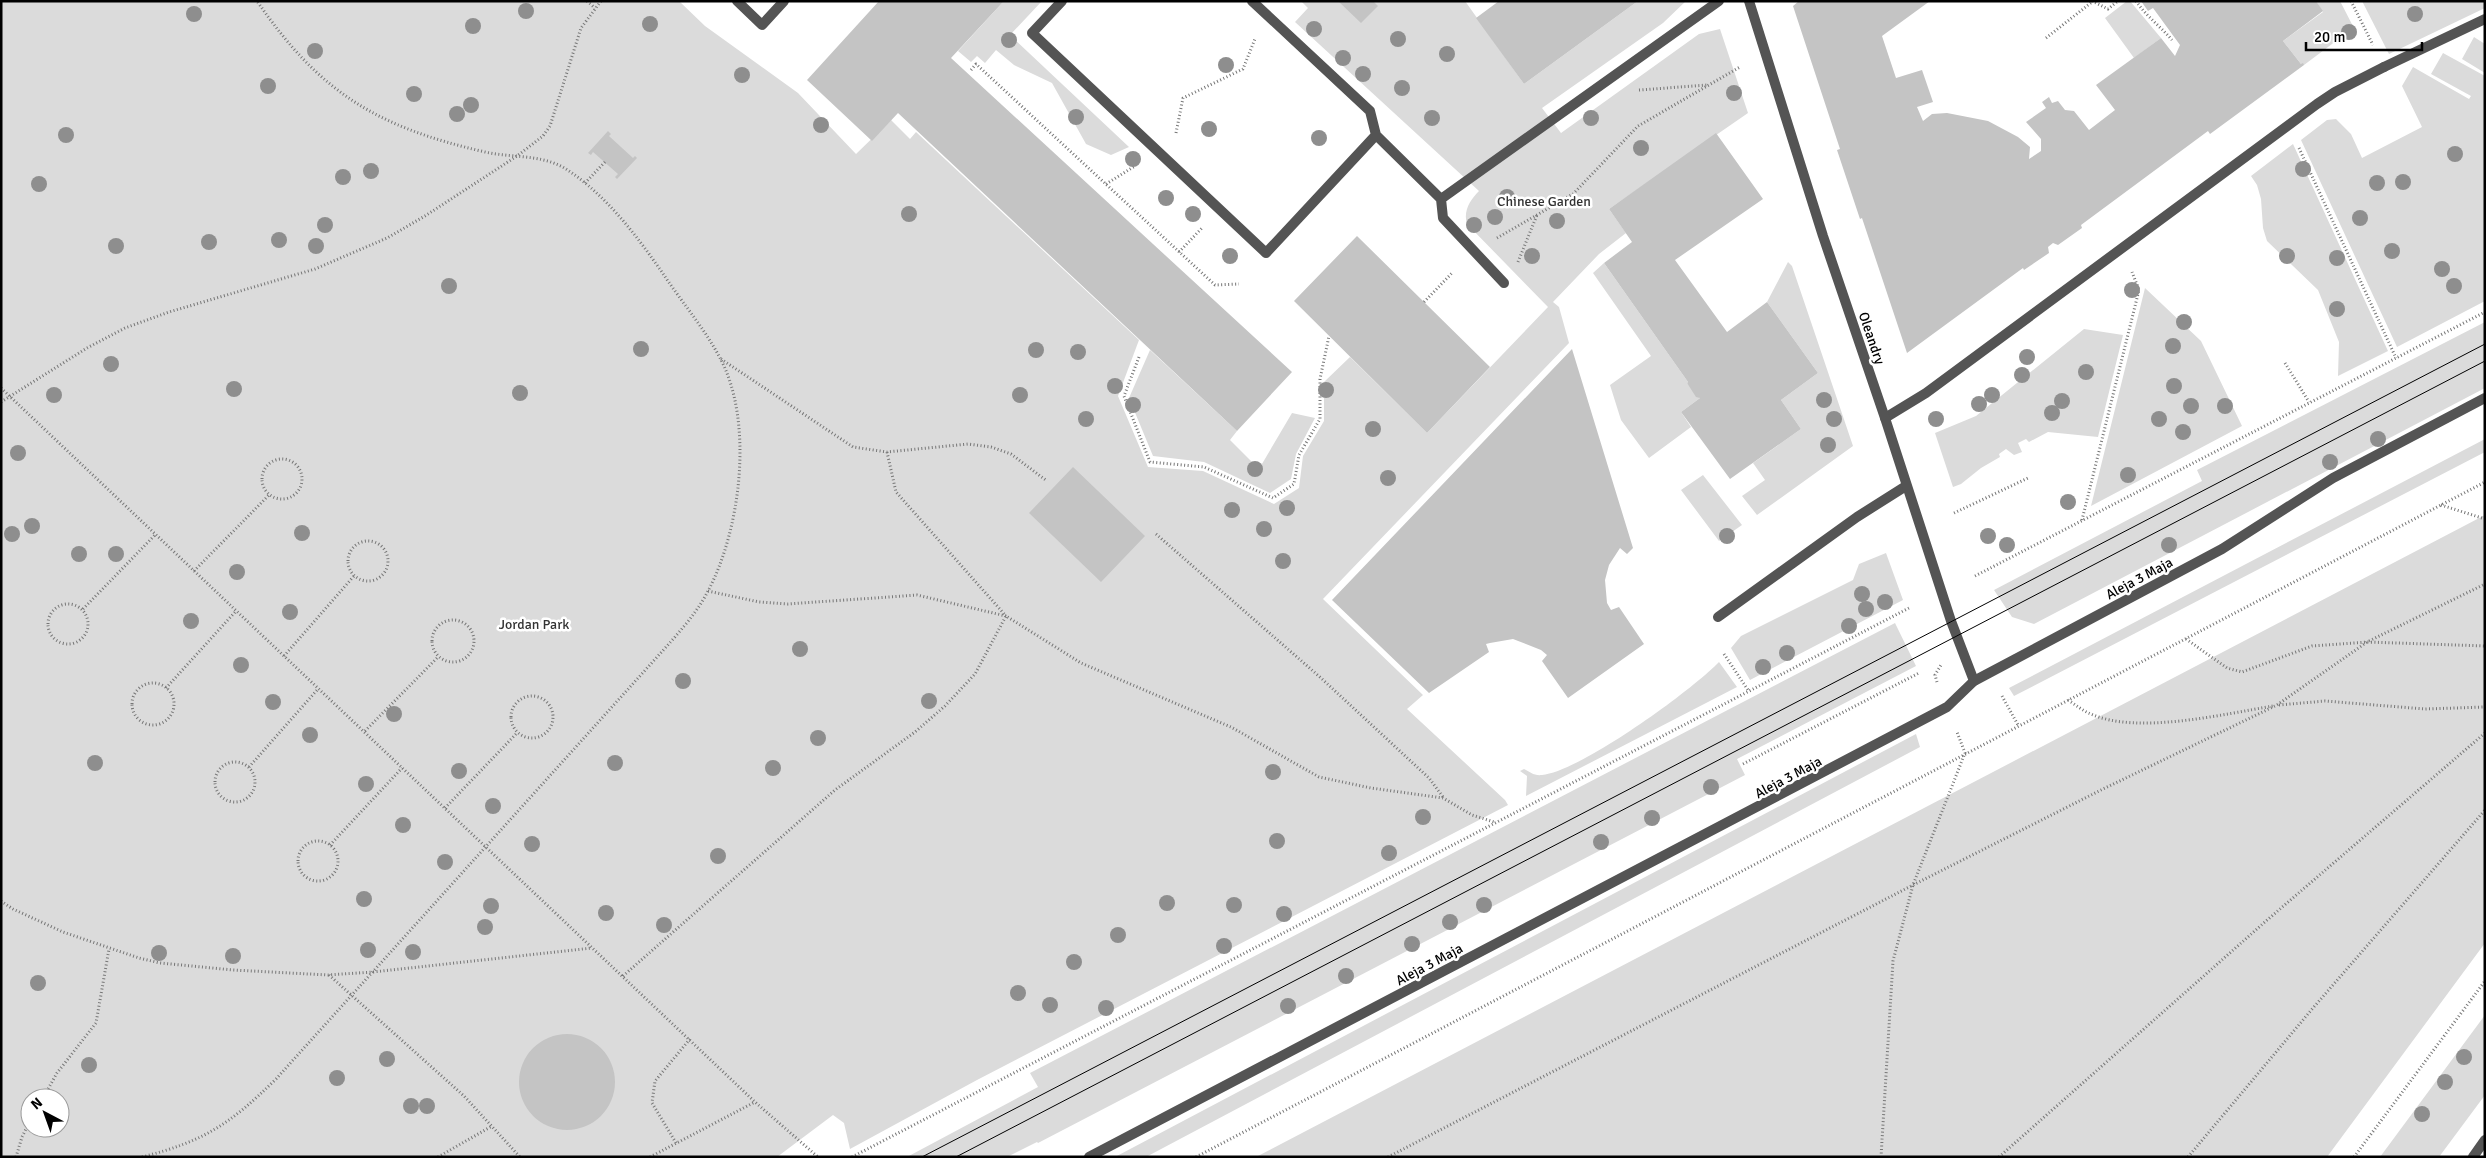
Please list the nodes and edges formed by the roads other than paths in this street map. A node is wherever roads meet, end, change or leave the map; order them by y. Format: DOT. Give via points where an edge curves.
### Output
graph roads {
  1 [pos="737,1"];
  2 [pos="784,1"];
  3 [pos="1062,1"];
  4 [pos="1252,1"];
  5 [pos="1719,1"];
  6 [pos="1749,1"];
  7 [pos="2485,19"];
  8 [pos="1376,135"];
  9 [pos="1441,199"];
  10 [pos="1504,283"];
  11 [pos="2485,398"];
  12 [pos="1885,418"];
  13 [pos="1906,486"];
  14 [pos="1718,617"];
  15 [pos="1974,681"];
  16 [pos="2485,1140"];
  17 [pos="1089,1157"];
  18 [pos="2473,1157"];
  1 -- 2 [label="street" via="762,25"];
  3 -- 8 [label="street" via="1032,33 1266,253"];
  4 -- 8 [label="street" via="1370,111"];
  5 -- 9 [label="street"];
  6 -- 12 [label="street, Oleandry" via="1823,236"];
  7 -- 12 [label="street" via="2335,92 1926,393"];
  8 -- 9 [label="street"];
  9 -- 10 [label="street" via="1443,218"];
  11 -- 15 [label="street, Aleja 3 Maja" via="2333,478 2222,549"];
  12 -- 13 [label="street, Oleandry"];
  13 -- 14 [label="street" via="1857,517"];
  13 -- 15 [label="street, Oleandry"];
  15 -- 17 [label="street, Aleja 3 Maja" via="1947,707"];
  16 -- 18 [label="street"];
}
